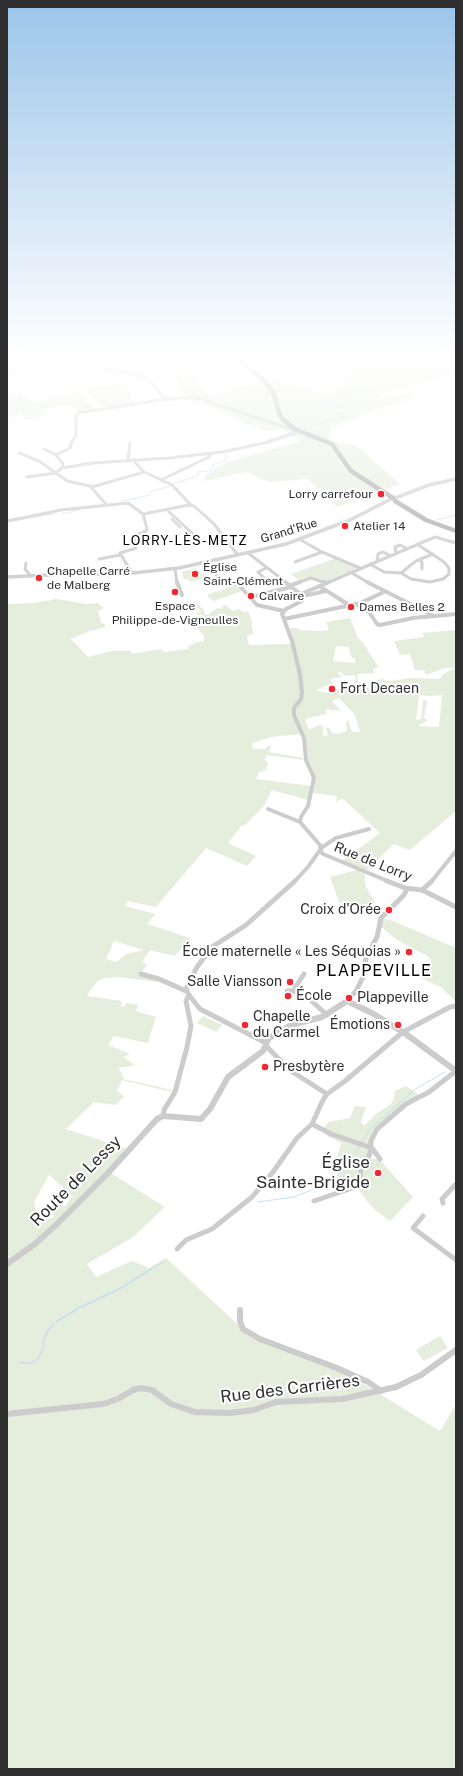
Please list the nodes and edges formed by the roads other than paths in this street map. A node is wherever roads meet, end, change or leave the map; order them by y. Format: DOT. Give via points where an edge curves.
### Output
graph roads {
  1 [pos="76,436"];
  2 [pos="287,436"];
  3 [pos="311,436"];
  4 [pos="130,443"];
  5 [pos="44,449"];
  6 [pos="19,453"];
  7 [pos="212,453"];
  8 [pos="56,455"];
  9 [pos="128,460"];
  10 [pos="133,460"];
  11 [pos="62,468"];
  12 [pos="144,472"];
  13 [pos="56,473"];
  14 [pos="27,477"];
  15 [pos="456,479"];
  16 [pos="161,480"];
  17 [pos="92,487"];
  18 [pos="394,499"];
  19 [pos="106,504"];
  20 [pos="191,505"];
  21 [pos="166,510"];
  22 [pos="142,514"];
  23 [pos="7,521"];
  24 [pos="180,527"];
  25 [pos="456,531"];
  26 [pos="193,534"];
  27 [pos="299,540"];
  28 [pos="456,543"];
  29 [pos="417,544"];
  30 [pos="322,552"];
  31 [pos="248,553"];
  32 [pos="237,554"];
  33 [pos="432,554"];
  34 [pos="120,555"];
  35 [pos="99,559"];
  36 [pos="419,560"];
  37 [pos="201,562"];
  38 [pos="295,562"];
  39 [pos="26,563"];
  40 [pos="370,564"];
  41 [pos="175,568"];
  42 [pos="266,568"];
  43 [pos="360,568"];
  44 [pos="422,569"];
  45 [pos="350,572"];
  46 [pos="132,573"];
  47 [pos="401,573"];
  48 [pos="30,576"];
  49 [pos="7,577"];
  50 [pos="326,583"];
  51 [pos="271,585"];
  52 [pos="319,586"];
  53 [pos="290,587"];
  54 [pos="326,591"];
  55 [pos="384,592"];
  56 [pos="182,595"];
  57 [pos="302,595"];
  58 [pos="251,597"];
  59 [pos="358,604"];
  60 [pos="349,605"];
  61 [pos="421,609"];
  62 [pos="284,610"];
  63 [pos="456,614"];
  64 [pos="434,616"];
  65 [pos="425,617"];
  66 [pos="284,619"];
  67 [pos="268,809"];
  68 [pos="300,822"];
  69 [pos="369,828"];
  70 [pos="320,849"];
  71 [pos="456,851"];
  72 [pos="407,889"];
  73 [pos="419,890"];
  74 [pos="456,907"];
  75 [pos="141,974"];
  76 [pos="304,974"];
  77 [pos="187,993"];
  78 [pos="347,1001"];
  79 [pos="456,1006"];
  80 [pos="327,1015"];
  81 [pos="403,1032"];
  82 [pos="266,1045"];
  83 [pos="456,1070"];
  84 [pos="327,1094"];
  85 [pos="162,1116"];
  86 [pos="312,1124"];
  87 [pos="370,1147"];
  88 [pos="380,1159"];
  89 [pos="456,1184"];
  90 [pos="314,1201"];
  91 [pos="443,1203"];
  92 [pos="423,1216"];
  93 [pos="177,1248"];
  94 [pos="456,1259"];
  95 [pos="7,1264"];
  96 [pos="240,1310"];
  97 [pos="456,1350"];
  98 [pos="381,1391"];
  99 [pos="7,1414"];
  1 -- 8 [label="street" via="70,448"];
  2 -- 7 [label="street"];
  3 -- 18 [label="main road" via="337,449 354,474"];
  4 -- 9 [label="street"];
  5 -- 8 [label="street"];
  6 -- 13 [label="street" via="39,461"];
  7 -- 10 [label="street"];
  7 -- 16 [label="street" via="209,457"];
  8 -- 11 [label="street" via="63,464"];
  9 -- 10 [label="street"];
  9 -- 11 [label="street"];
  10 -- 12 [label="street"];
  11 -- 13 [label="street"];
  12 -- 16 [label="street"];
  12 -- 17 [label="street"];
  13 -- 14 [label="street"];
  13 -- 17 [label="street" via="67,481"];
  15 -- 18 [label="street, Grand'Rue" via="429,485"];
  16 -- 20 [label="street" via="172,485"];
  17 -- 19 [label="street"];
  18 -- 25 [label="main road" via="423,518"];
  18 -- 27 [label="street, Grand'Rue"];
  19 -- 22 [label="street" via="128,503"];
  19 -- 23 [label="street"];
  20 -- 21 [label="street"];
  20 -- 32 [label="street" via="207,516"];
  21 -- 22 [label="street"];
  21 -- 24 [label="street"];
  21 -- 26 [label="street"];
  22 -- 34 [label="street" via="147,530 134,536 136,548"];
  27 -- 30 [label="street"];
  27 -- 31 [label="street, Grand'Rue"];
  28 -- 29 [label="street" via="435,537"];
  29 -- 33 [label="street"];
  29 -- 40 [label="street" via="390,556 383,552 378,554 377,561"];
  30 -- 38 [label="street"];
  30 -- 43 [label="street"];
  31 -- 32 [label="street, Grand'Rue"];
  31 -- 42 [label="street"];
  32 -- 37 [label="street, Grand'Rue"];
  33 -- 36 [label="street"];
  33 -- 47 [label="street" via="449,568 449,574 443,579 420,581"];
  34 -- 35 [label="street"];
  34 -- 46 [label="street"];
  36 -- 44 [label="street" via="422,562"];
  36 -- 47 [label="street"];
  37 -- 41 [label="street, Grand'Rue"];
  37 -- 58 [label="street" via="224,583 238,584"];
  39 -- 48 [label="street" via="25,569"];
  40 -- 43 [label="street"];
  40 -- 47 [label="street" via="384,572"];
  41 -- 46 [label="street, Grand'Rue"];
  41 -- 56 [label="street" via="178,588"];
  42 -- 51 [label="street" via="258,572"];
  42 -- 53 [label="street"];
  43 -- 45 [label="street"];
  45 -- 50 [label="street"];
  45 -- 55 [label="street"];
  46 -- 48 [label="street, Grand'Rue"];
  48 -- 49 [label="street, Grand'Rue"];
  50 -- 52 [label="street"];
  50 -- 53 [label="street" via="311,578"];
  52 -- 54 [label="street"];
  52 -- 57 [label="street"];
  53 -- 57 [label="street"];
  53 -- 58 [label="street"];
  54 -- 57 [label="street"];
  54 -- 60 [label="street"];
  55 -- 59 [label="street"];
  55 -- 61 [label="street"];
  57 -- 62 [label="street" via="302,601"];
  58 -- 62 [label="street" via="257,606"];
  59 -- 60 [label="street"];
  59 -- 65 [label="street" via="369,612 378,625"];
  60 -- 66 [label="street"];
  61 -- 64 [label="street"];
  61 -- 65 [label="street"];
  62 -- 66 [label="street"];
  63 -- 64 [label="street"];
  64 -- 65 [label="street"];
  66 -- 68 [label="street" via="292,639 300,674 302,696 294,708 294,715 304,738 306,760 314,778 308,806"];
  67 -- 68 [label="street"];
  68 -- 70 [label="street, Rue de Lorry" via="318,842"];
  69 -- 70 [label="street" via="336,838"];
  70 -- 72 [label="street, Rue de Lorry" via="323,854"];
  70 -- 77 [label="street" via="308,867 257,916 207,952 186,988"];
  71 -- 73 [label="street" via="432,881"];
  72 -- 73 [label="street, Rue de Lorry"];
  72 -- 78 [label="street" via="381,918 377,937 366,957 364,975 356,991"];
  73 -- 74 [label="street"];
  75 -- 77 [label="street" via="172,984"];
  76 -- 80 [label="street" via="290,991 306,996"];
  77 -- 82 [label="street" via="200,1008"];
  77 -- 85 [label="street" via="190,1032 175,1092"];
  78 -- 80 [label="street"];
  78 -- 81 [label="street"];
  79 -- 81 [label="street"];
  80 -- 82 [label="street" via="291,1025 274,1034"];
  81 -- 83 [label="street"];
  81 -- 84 [label="street"];
  82 -- 84 [label="street" via="291,1071"];
  82 -- 85 [label="street" via="263,1051 228,1077 210,1109 201,1119"];
  83 -- 87 [label="street" via="418,1099 406,1104 382,1124 374,1135"];
  84 -- 86 [label="street"];
  85 -- 95 [label="street, Route de Lessy" via="157,1118 130,1150 57,1224"];
  86 -- 87 [label="street" via="331,1134"];
  86 -- 93 [label="street" via="297,1138 252,1197 212,1228 186,1240"];
  87 -- 88 [label="street"];
  87 -- 90 [label="street" via="360,1170 359,1184"];
  89 -- 91 [label="street" via="442,1199"];
  92 -- 94 [label="street" via="413,1228"];
  96 -- 98 [label="street" via="240,1320 244,1329 254,1335 356,1376"];
  97 -- 98 [label="street, Rue des Carrières" via="421,1375"];
  98 -- 99 [label="street, Rue des Carrières" via="342,1399 276,1402 254,1410 230,1413 195,1412 171,1404 158,1393 140,1388 103,1404"];
}
